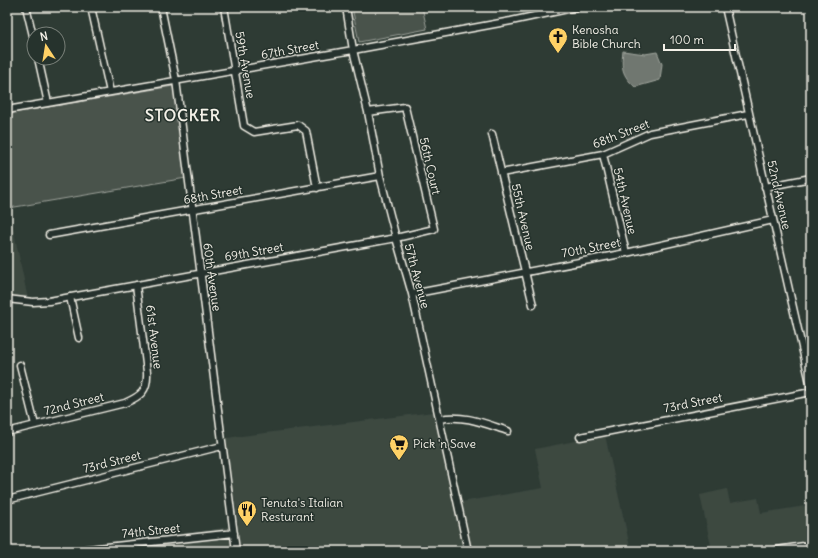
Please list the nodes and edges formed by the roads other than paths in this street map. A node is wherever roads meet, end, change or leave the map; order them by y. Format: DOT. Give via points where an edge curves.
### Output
graph roads {
  1 [pos="26,7"];
  2 [pos="91,7"];
  3 [pos="162,7"];
  4 [pos="224,7"];
  5 [pos="346,7"];
  6 [pos="577,7"];
  7 [pos="725,7"];
  8 [pos="569,8"];
  9 [pos="31,26"];
  10 [pos="353,50"];
  11 [pos="40,66"];
  12 [pos="236,71"];
  13 [pos="176,80"];
  14 [pos="110,92"];
  15 [pos="48,103"];
  16 [pos="7,110"];
  17 [pos="368,112"];
  18 [pos="748,114"];
  19 [pos="492,134"];
  20 [pos="603,154"];
  21 [pos="501,173"];
  22 [pos="380,176"];
  23 [pos="811,178"];
  24 [pos="766,187"];
  25 [pos="317,188"];
  26 [pos="192,210"];
  27 [pos="774,220"];
  28 [pos="434,229"];
  29 [pos="49,234"];
  30 [pos="396,238"];
  31 [pos="626,253"];
  32 [pos="201,272"];
  33 [pos="524,273"];
  34 [pos="136,285"];
  35 [pos="412,294"];
  36 [pos="70,297"];
  37 [pos="7,299"];
  38 [pos="533,305"];
  39 [pos="79,338"];
  40 [pos="20,365"];
  41 [pos="811,388"];
  42 [pos="143,392"];
  43 [pos="811,392"];
  44 [pos="440,418"];
  45 [pos="35,425"];
  46 [pos="508,431"];
  47 [pos="7,432"];
  48 [pos="580,437"];
  49 [pos="222,446"];
  50 [pos="7,500"];
  51 [pos="234,533"];
  52 [pos="811,546"];
  53 [pos="70,551"];
  54 [pos="236,551"];
  55 [pos="468,551"];
  56 [pos="777,551"];
  1 -- 9 [label="street"];
  2 -- 14 [label="street"];
  3 -- 13 [label="street, 60th Avenue"];
  4 -- 12 [label="street, 59th Avenue"];
  5 -- 10 [label="street, 57th Avenue"];
  6 -- 8 [label="street, 67th Street"];
  7 -- 18 [label="street, 52nd Avenue"];
  8 -- 10 [label="street, 67th Street"];
  10 -- 12 [label="street, 67th Street"];
  10 -- 17 [label="street, 57th Avenue"];
  11 -- 15 [label="street"];
  12 -- 13 [label="street, 67th Street"];
  12 -- 25 [label="street, 59th Avenue" via="244,126 254,132 298,125 306,131"];
  13 -- 14 [label="street, 67th Street"];
  13 -- 26 [label="street, 60th Avenue"];
  14 -- 15 [label="street, 67th Street"];
  15 -- 16 [label="street, 67th Street"];
  17 -- 22 [label="street, 57th Avenue"];
  17 -- 28 [label="street, 56th Court" via="405,107"];
  18 -- 20 [label="street, 68th Street" via="650,133"];
  18 -- 24 [label="street, 52nd Avenue"];
  19 -- 21 [label="street, 55th Avenue"];
  20 -- 21 [label="street, 68th Street"];
  20 -- 31 [label="street, 54th Avenue"];
  21 -- 33 [label="street, 55th Avenue"];
  22 -- 25 [label="street, 68th Street"];
  22 -- 30 [label="street, 57th Avenue"];
  23 -- 24 [label="street"];
  24 -- 27 [label="street, 52nd Avenue"];
  25 -- 26 [label="street, 68th Street"];
  26 -- 29 [label="street, 68th Street"];
  26 -- 32 [label="street, 60th Avenue"];
  27 -- 31 [label="street, 70th Street"];
  27 -- 41 [label="street, 52nd Avenue"];
  28 -- 30 [label="street, 69th Street"];
  30 -- 32 [label="street, 69th Street"];
  30 -- 35 [label="street, 57th Avenue"];
  31 -- 33 [label="street, 70th Street"];
  32 -- 34 [label="street, 69th Street"];
  32 -- 49 [label="street, 60th Avenue"];
  33 -- 35 [label="street, 70th Street"];
  33 -- 38 [label="street, 55th Avenue"];
  34 -- 36 [label="street, 69th Street"];
  34 -- 42 [label="street, 61st Avenue" via="148,372"];
  35 -- 44 [label="street, 57th Avenue"];
  36 -- 37 [label="street, 69th Street" via="33,302"];
  36 -- 39 [label="street"];
  40 -- 45 [label="street"];
  42 -- 45 [label="street, 72nd Street" via="125,403"];
  43 -- 48 [label="street, 73rd Street"];
  44 -- 46 [label="street" via="466,418"];
  44 -- 55 [label="street, 57th Avenue"];
  45 -- 47 [label="street, 72nd Street"];
  49 -- 50 [label="street, 73rd Street"];
  49 -- 51 [label="street, 60th Avenue"];
  51 -- 53 [label="street, 74th Street"];
  51 -- 54 [label="street, 60th Avenue"];
  52 -- 56 [label="main road"];
}
